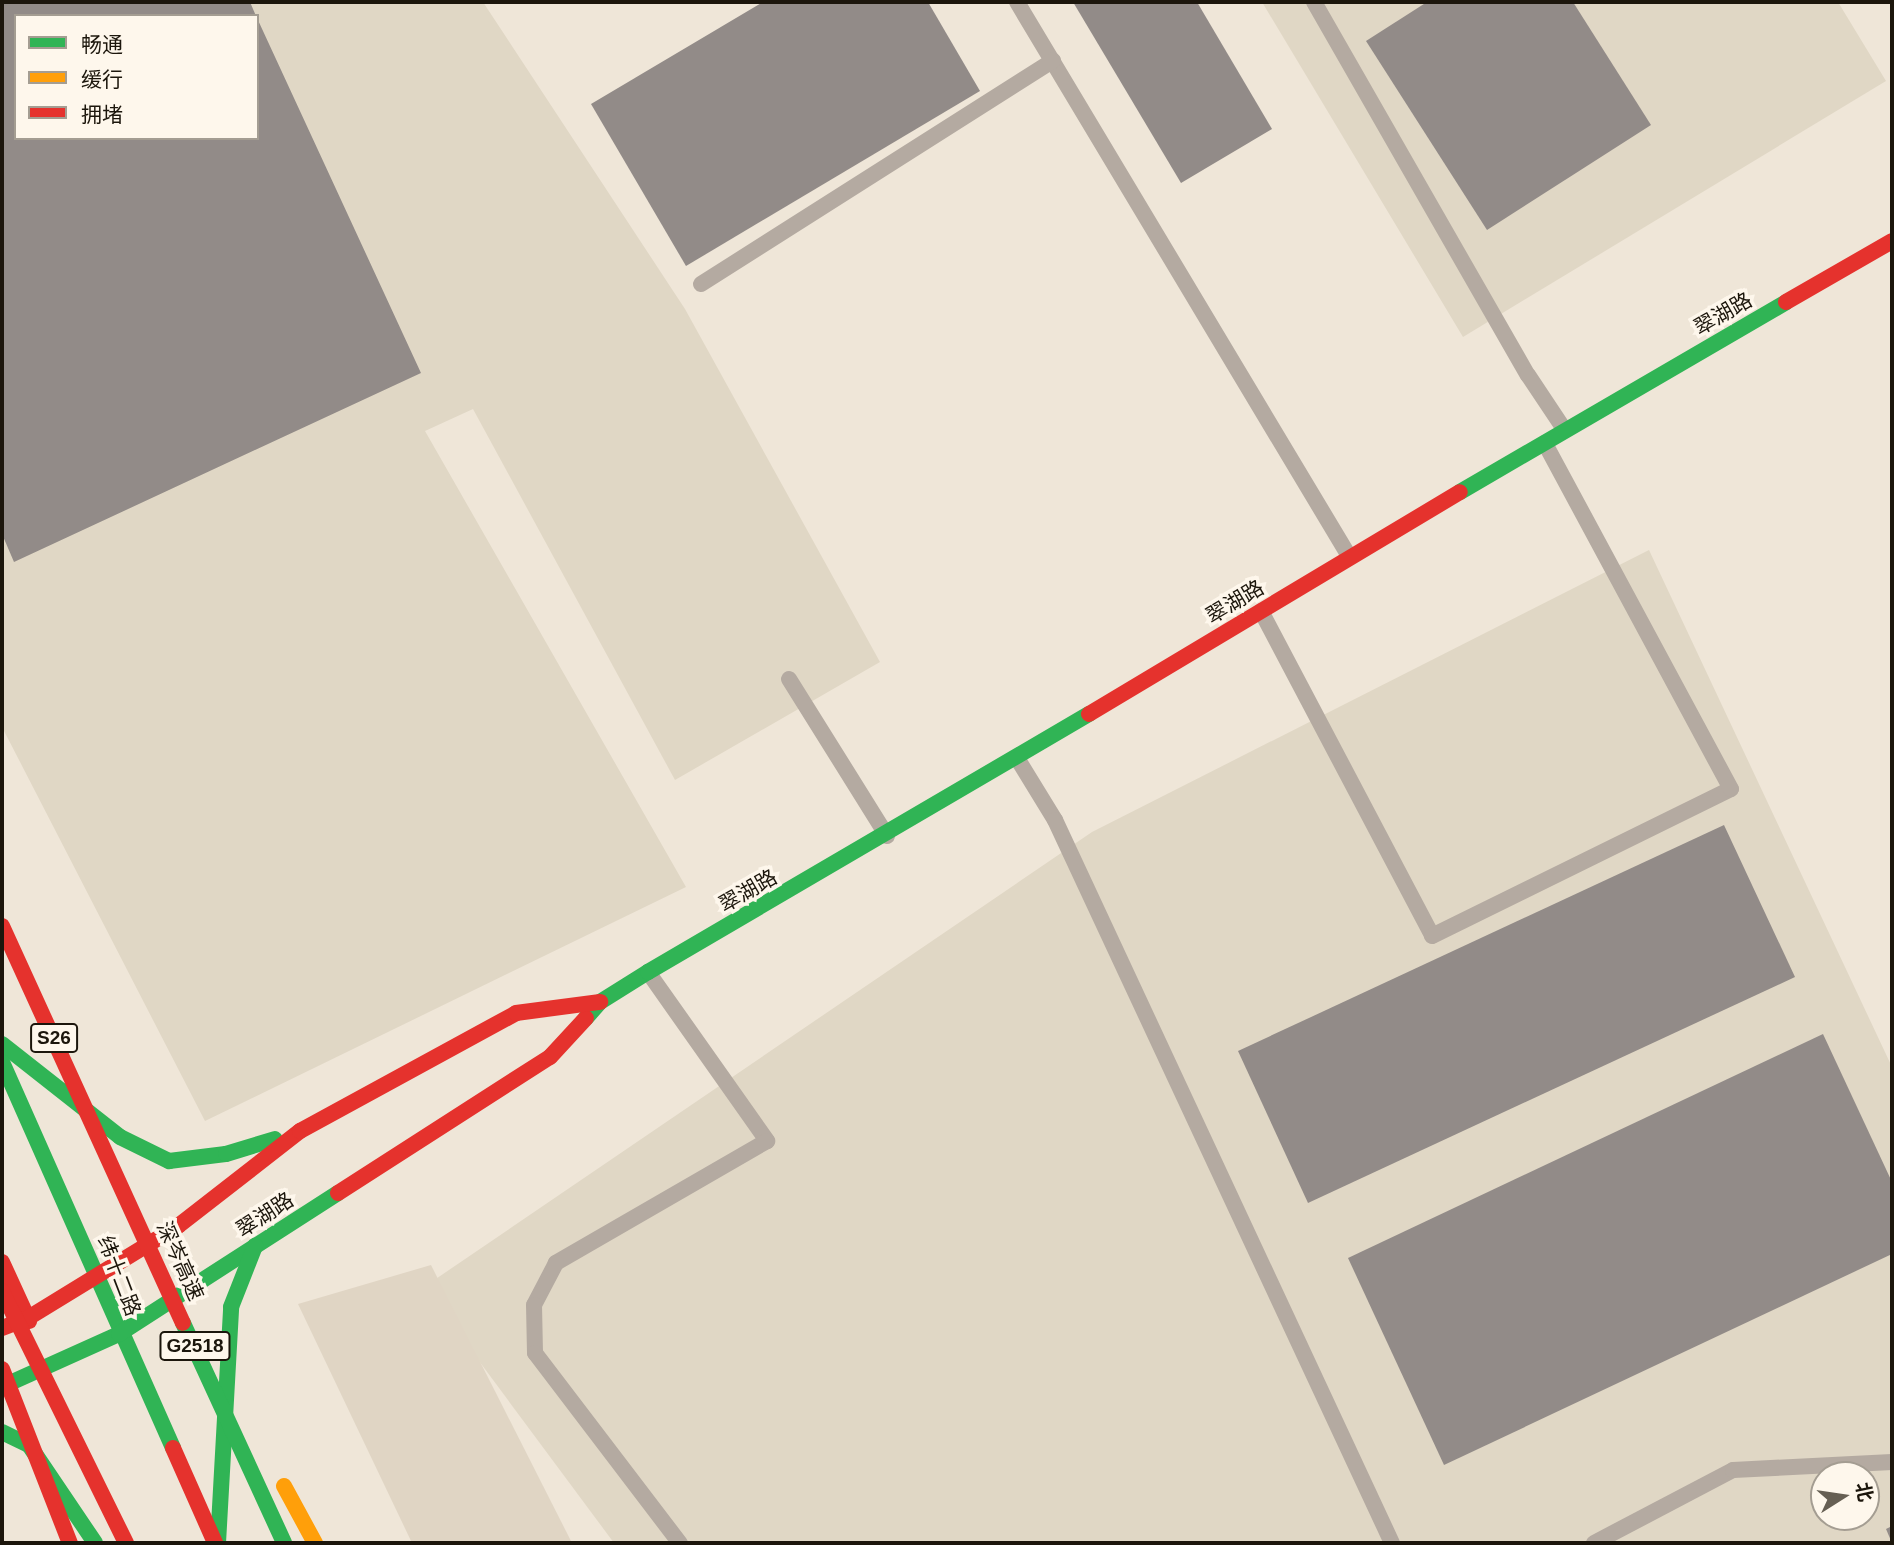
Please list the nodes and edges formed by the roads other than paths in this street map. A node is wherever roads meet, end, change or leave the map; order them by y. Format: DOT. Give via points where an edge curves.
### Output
graph roads {
  1 [pos="1017,2"];
  2 [pos="1314,2"];
  3 [pos="1053,61"];
  4 [pos="1892,241"];
  5 [pos="702,284"];
  6 [pos="1564,429"];
  7 [pos="1545,443"];
  8 [pos="1349,556"];
  9 [pos="1261,611"];
  10 [pos="789,679"];
  11 [pos="1017,758"];
  12 [pos="887,835"];
  13 [pos="2,926"];
  14 [pos="648,972"];
  15 [pos="600,1002"];
  16 [pos="2,1044"];
  17 [pos="2,1062"];
  18 [pos="300,1131"];
  19 [pos="107,1149"];
  20 [pos="255,1246"];
  21 [pos="2,1262"];
  22 [pos="99,1274"];
  23 [pos="2,1291"];
  24 [pos="28,1318"];
  25 [pos="2,1328"];
  26 [pos="119,1334"];
  27 [pos="51,1368"];
  28 [pos="2,1369"];
  29 [pos="2,1387"];
  30 [pos="243,1408"];
  31 [pos="2,1432"];
  32 [pos="1892,1462"];
  33 [pos="276,1469"];
  34 [pos="70,1543"];
  35 [pos="95,1543"];
  36 [pos="126,1543"];
  37 [pos="132,1543"];
  38 [pos="216,1543"];
  39 [pos="284,1543"];
  40 [pos="314,1543"];
  41 [pos="680,1543"];
  42 [pos="1392,1543"];
  43 [pos="1594,1543"];
  1 -- 3 [label="lane"];
  2 -- 6 [label="lane" via="1528,375"];
  3 -- 5 [label="lane"];
  3 -- 8 [label="lane"];
  4 -- 6 [label="main road, 翠湖路"];
  6 -- 7 [label="main road, 翠湖路"];
  7 -- 8 [label="main road, 翠湖路"];
  7 -- 9 [label="lane" via="1731,789 1433,936"];
  8 -- 9 [label="main road, 翠湖路"];
  9 -- 11 [label="main road, 翠湖路"];
  10 -- 12 [label="lane"];
  11 -- 12 [label="main road, 翠湖路"];
  11 -- 42 [label="lane" via="1055,820"];
  12 -- 14 [label="main road, 翠湖路"];
  13 -- 19 [label="main road, S26, bridge"];
  14 -- 15 [label="main road, 翠湖路"];
  14 -- 41 [label="lane" via="767,1142 556,1263 534,1305 535,1353"];
  15 -- 18 [label="main road, 翠湖路" via="516,1013"];
  15 -- 20 [label="main road, 翠湖路" via="551,1057"];
  16 -- 18 [label="main road" via="120,1137 169,1161 226,1154"];
  17 -- 22 [label="main road, 纬十二路"];
  18 -- 22 [label="main road, 翠湖路" via="178,1226"];
  19 -- 30 [label="main road, bridge"];
  19 -- 39 [label="main road, 深岑高速 / G2518, bridge"];
  20 -- 26 [label="main road, 翠湖路"];
  20 -- 38 [label="main road" via="231,1307 232,1354"];
  21 -- 24 [label="main road"];
  22 -- 24 [label="main road, 翠湖路"];
  22 -- 26 [label="main road, 纬十二路"];
  23 -- 36 [label="main road, bridge"];
  24 -- 25 [label="main road, 翠湖路"];
  24 -- 27 [label="main road"];
  26 -- 27 [label="main road, 翠湖路"];
  26 -- 38 [label="main road, 纬十二路"];
  27 -- 29 [label="main road, 翠湖路"];
  27 -- 37 [label="main road"];
  28 -- 34 [label="main road, bridge"];
  31 -- 35 [label="main road" via="29,1445"];
  32 -- 43 [label="lane" via="1733,1470"];
  33 -- 40 [label="main road, bridge"];
}
